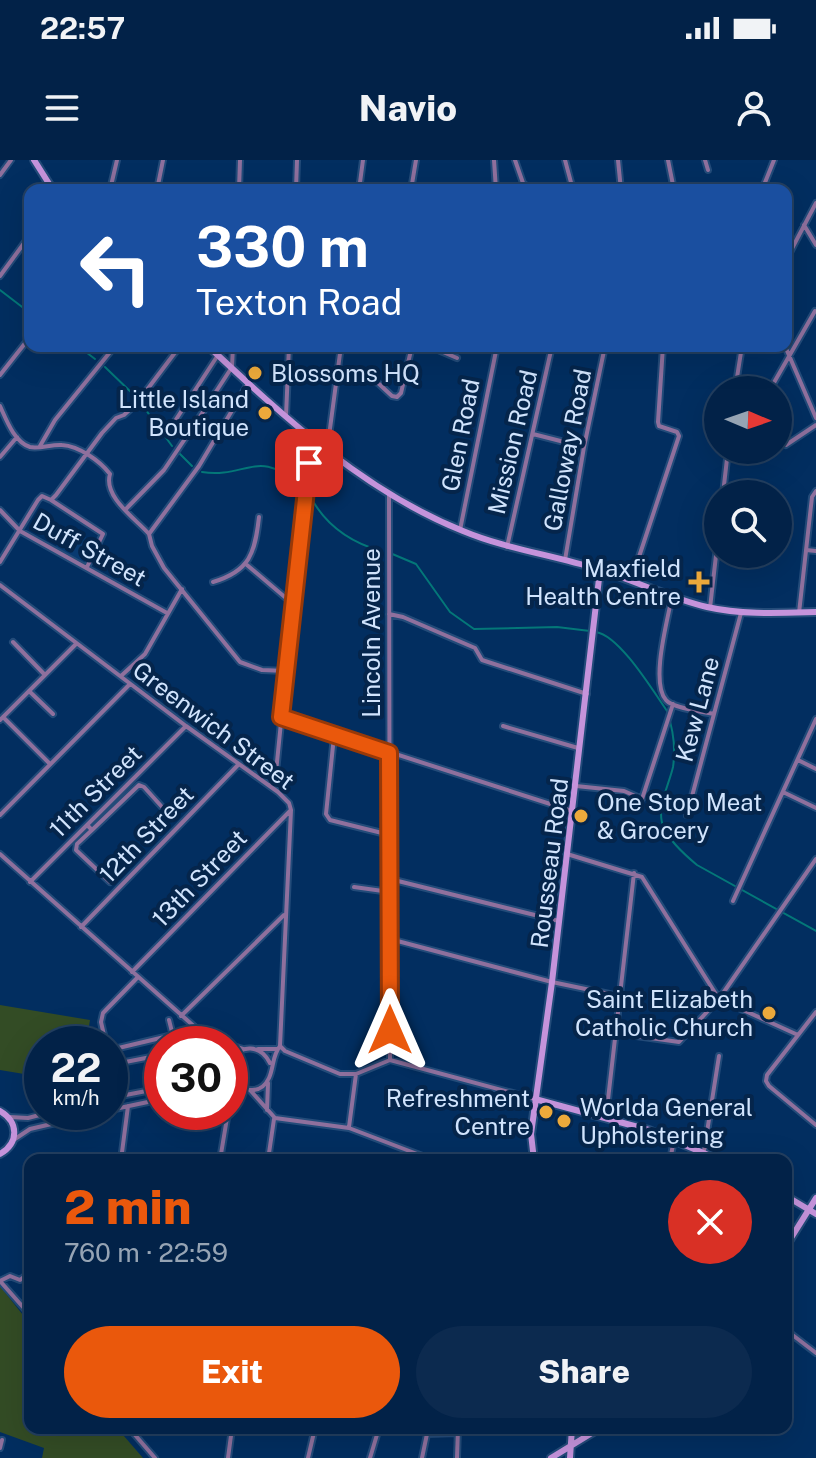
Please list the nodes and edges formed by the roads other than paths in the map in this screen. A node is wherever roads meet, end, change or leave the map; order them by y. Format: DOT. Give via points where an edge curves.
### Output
graph roads {
  1 [pos="11,160"];
  2 [pos="117,160"];
  3 [pos="163,160"];
  4 [pos="240,160"];
  5 [pos="297,160"];
  6 [pos="363,160"];
  7 [pos="416,160"];
  8 [pos="494,160"];
  9 [pos="515,160"];
  10 [pos="565,160"];
  11 [pos="618,160"];
  12 [pos="668,160"];
  13 [pos="705,160"];
  14 [pos="774,160"];
  15 [pos="38,162"];
  16 [pos="708,170"];
  17 [pos="0,175"];
  18 [pos="50,184"];
  19 [pos="111,184"];
  20 [pos="158,184"];
  21 [pos="239,184"];
  22 [pos="296,184"];
  23 [pos="360,184"];
  24 [pos="412,184"];
  25 [pos="496,184"];
  26 [pos="524,184"];
  27 [pos="571,184"];
  28 [pos="620,184"];
  29 [pos="673,184"];
  30 [pos="764,184"];
  31 [pos="816,203"];
  32 [pos="804,225"];
  33 [pos="24,243"];
  34 [pos="816,245"];
  35 [pos="792,248"];
  36 [pos="0,276"];
  37 [pos="815,311"];
  38 [pos="24,345"];
  39 [pos="792,351"];
  40 [pos="110,352"];
  41 [pos="175,352"];
  42 [pos="215,352"];
  43 [pos="233,352"];
  44 [pos="289,352"];
  45 [pos="340,352"];
  46 [pos="411,352"];
  47 [pos="443,352"];
  48 [pos="496,352"];
  49 [pos="551,352"];
  50 [pos="604,352"];
  51 [pos="663,352"];
  52 [pos="741,352"];
  53 [pos="787,352"];
  54 [pos="791,352"];
  55 [pos="218,355"];
  56 [pos="789,356"];
  57 [pos="457,358"];
  58 [pos="232,367"];
  59 [pos="338,372"];
  60 [pos="0,375"];
  61 [pos="737,376"];
  62 [pos="778,376"];
  63 [pos="249,382"];
  64 [pos="816,401"];
  65 [pos="0,406"];
  66 [pos="812,409"];
  67 [pos="286,416"];
  68 [pos="816,418"];
  69 [pos="816,425"];
  70 [pos="165,430"];
  71 [pos="533,434"];
  72 [pos="17,437"];
  73 [pos="792,441"];
  74 [pos="317,442"];
  75 [pos="40,446"];
  76 [pos="584,447"];
  77 [pos="327,451"];
  78 [pos="86,454"];
  79 [pos="0,457"];
  80 [pos="816,491"];
  81 [pos="389,494"];
  82 [pos="51,500"];
  83 [pos="0,510"];
  84 [pos="125,510"];
  85 [pos="259,517"];
  86 [pos="460,530"];
  87 [pos="20,531"];
  88 [pos="149,534"];
  89 [pos="507,547"];
  90 [pos="806,550"];
  91 [pos="816,551"];
  92 [pos="565,560"];
  93 [pos="0,562"];
  94 [pos="247,565"];
  95 [pos="87,567"];
  96 [pos="715,568"];
  97 [pos="600,570"];
  98 [pos="631,581"];
  99 [pos="213,582"];
  100 [pos="0,585"];
  101 [pos="182,589"];
  102 [pos="672,596"];
  103 [pos="293,604"];
  104 [pos="710,608"];
  105 [pos="741,611"];
  106 [pos="816,612"];
  107 [pos="167,613"];
  108 [pos="799,613"];
  109 [pos="389,614"];
  110 [pos="13,642"];
  111 [pos="76,644"];
  112 [pos="286,671"];
  113 [pos="45,675"];
  114 [pos="121,676"];
  115 [pos="130,684"];
  116 [pos="29,691"];
  117 [pos="587,694"];
  118 [pos="673,704"];
  119 [pos="53,714"];
  120 [pos="714,714"];
  121 [pos="281,717"];
  122 [pos="1,719"];
  123 [pos="816,721"];
  124 [pos="186,726"];
  125 [pos="503,726"];
  126 [pos="334,736"];
  127 [pos="581,749"];
  128 [pos="389,753"];
  129 [pos="798,760"];
  130 [pos="49,763"];
  131 [pos="238,765"];
  132 [pos="816,769"];
  133 [pos="271,786"];
  134 [pos="576,786"];
  135 [pos="783,792"];
  136 [pos="816,808"];
  137 [pos="291,810"];
  138 [pos="573,811"];
  139 [pos="0,815"];
  140 [pos="687,815"];
  141 [pos="172,818"];
  142 [pos="87,825"];
  143 [pos="92,830"];
  144 [pos="390,835"];
  145 [pos="0,854"];
  146 [pos="567,854"];
  147 [pos="816,859"];
  148 [pos="634,873"];
  149 [pos="390,878"];
  150 [pos="30,882"];
  151 [pos="110,882"];
  152 [pos="354,887"];
  153 [pos="390,892"];
  154 [pos="733,901"];
  155 [pos="284,915"];
  156 [pos="559,921"];
  157 [pos="81,928"];
  158 [pos="390,939"];
  159 [pos="132,972"];
  160 [pos="137,978"];
  161 [pos="552,982"];
  162 [pos="619,996"];
  163 [pos="719,999"];
  164 [pos="816,1012"];
  165 [pos="181,1016"];
  166 [pos="169,1020"];
  167 [pos="102,1026"];
  168 [pos="171,1026"];
  169 [pos="193,1026"];
  170 [pos="615,1033"];
  171 [pos="798,1035"];
  172 [pos="278,1047"];
  173 [pos="248,1048"];
  174 [pos="252,1048"];
  175 [pos="719,1056"];
  176 [pos="390,1060"];
  177 [pos="271,1070"];
  178 [pos="356,1074"];
  179 [pos="269,1077"];
  180 [pos="250,1090"];
  181 [pos="535,1099"];
  182 [pos="144,1103"];
  183 [pos="128,1106"];
  184 [pos="0,1111"];
  185 [pos="268,1113"];
  186 [pos="9,1117"];
  187 [pos="24,1118"];
  188 [pos="275,1118"];
  189 [pos="606,1120"];
  190 [pos="816,1125"];
  191 [pos="349,1128"];
  192 [pos="28,1130"];
  193 [pos="125,1130"];
  194 [pos="225,1130"];
  195 [pos="15,1139"];
  196 [pos="674,1140"];
  197 [pos="704,1151"];
  198 [pos="0,1154"];
  199 [pos="122,1154"];
  200 [pos="221,1154"];
  201 [pos="269,1154"];
  202 [pos="417,1154"];
  203 [pos="533,1154"];
  204 [pos="671,1154"];
  205 [pos="709,1154"];
  206 [pos="816,1198"];
  207 [pos="792,1200"];
  208 [pos="813,1212"];
  209 [pos="792,1238"];
  210 [pos="24,1277"];
  211 [pos="0,1281"];
  212 [pos="24,1308"];
  213 [pos="792,1335"];
  214 [pos="816,1353"];
  215 [pos="134,1434"];
  216 [pos="231,1434"];
  217 [pos="314,1434"];
  218 [pos="377,1434"];
  219 [pos="427,1434"];
  220 [pos="458,1434"];
  221 [pos="571,1434"];
  222 [pos="591,1434"];
  223 [pos="2,1440"];
  224 [pos="570,1447"];
  225 [pos="0,1448"];
  226 [pos="155,1458"];
  227 [pos="228,1458"];
  228 [pos="308,1458"];
  229 [pos="370,1458"];
  230 [pos="422,1458"];
  231 [pos="457,1458"];
  232 [pos="551,1458"];
  233 [pos="570,1458"];
  1 -- 17 [label="street"];
  2 -- 19 [label="street"];
  3 -- 20 [label="street"];
  4 -- 21 [label="street"];
  5 -- 22 [label="street"];
  6 -- 23 [label="street"];
  7 -- 24 [label="street"];
  8 -- 25 [label="street"];
  9 -- 26 [label="street"];
  10 -- 27 [label="street"];
  11 -- 28 [label="street"];
  12 -- 29 [label="street"];
  13 -- 16 [label="street"];
  14 -- 30 [label="street"];
  15 -- 18 [label="street"];
  31 -- 32 [label="street"];
  32 -- 34 [label="street"];
  32 -- 35 [label="street"];
  33 -- 36 [label="street"];
  37 -- 39 [label="street"];
  38 -- 60 [label="street"];
  40 -- 75 [label="street"];
  41 -- 78 [label="street" via="137,403 112,421"];
  42 -- 55 [label="street"];
  43 -- 58 [label="street"];
  44 -- 67 [label="street"];
  45 -- 59 [label="street"];
  46 -- 59 [label="street" via="397,397 378,383"];
  47 -- 57 [label="street"];
  48 -- 86 [label="street, Glen Road"];
  49 -- 71 [label="street, Mission Road"];
  50 -- 76 [label="street, Galloway Road"];
  51 -- 98 [label="street" via="658,422 679,436"];
  52 -- 61 [label="street"];
  53 -- 56 [label="street"];
  54 -- 56 [label="street"];
  55 -- 58 [label="street"];
  55 -- 70 [label="street"];
  56 -- 62 [label="street"];
  56 -- 66 [label="street"];
  58 -- 63 [label="street"];
  58 -- 84 [label="street" via="164,470"];
  59 -- 77 [label="street"];
  63 -- 67 [label="street"];
  63 -- 88 [label="street" via="199,466"];
  64 -- 66 [label="street"];
  65 -- 72 [label="street"];
  66 -- 68 [label="street"];
  67 -- 74 [label="street"];
  69 -- 73 [label="street"];
  71 -- 76 [label="street"];
  71 -- 89 [label="street, Mission Road"];
  72 -- 75 [label="street" via="30,447"];
  72 -- 79 [label="street"];
  74 -- 77 [label="street"];
  74 -- 103 [label="street" via="305,484"];
  75 -- 78 [label="street" via="62,445"];
  76 -- 92 [label="street, Galloway Road"];
  77 -- 81 [label="street"];
  78 -- 82 [label="street"];
  78 -- 84 [label="street" via="110,474 110,490"];
  80 -- 90 [label="street"];
  81 -- 86 [label="street"];
  81 -- 109 [label="street, Lincoln Avenue"];
  82 -- 87 [label="street" via="42,496"];
  82 -- 95 [label="street" via="103,533"];
  83 -- 87 [label="street, Duff Street"];
  84 -- 88 [label="street"];
  85 -- 94 [label="street"];
  86 -- 89 [label="street"];
  87 -- 93 [label="street"];
  87 -- 95 [label="street, Duff Street"];
  88 -- 101 [label="street" via="158,558"];
  89 -- 92 [label="street"];
  90 -- 91 [label="street"];
  90 -- 108 [label="street"];
  92 -- 97 [label="street"];
  94 -- 99 [label="street"];
  94 -- 103 [label="street"];
  95 -- 107 [label="street, Duff Street"];
  96 -- 104 [label="street"];
  97 -- 98 [label="street"];
  97 -- 117 [label="street, Rousseau Road"];
  98 -- 102 [label="street"];
  100 -- 111 [label="street, Greenwich Street"];
  101 -- 107 [label="street"];
  101 -- 112 [label="street" via="243,665"];
  102 -- 104 [label="street"];
  102 -- 118 [label="street" via="659,680 666,700"];
  103 -- 112 [label="street"];
  104 -- 105 [label="street"];
  105 -- 108 [label="street"];
  105 -- 120 [label="street, Kew Lane"];
  106 -- 108 [label="street"];
  107 -- 114 [label="street" via="145,654"];
  109 -- 117 [label="street" via="475,648 482,660"];
  109 -- 128 [label="street, Lincoln Avenue"];
  110 -- 113 [label="street"];
  111 -- 113 [label="street"];
  111 -- 114 [label="street, Greenwich Street"];
  112 -- 121 [label="street"];
  113 -- 116 [label="street"];
  114 -- 115 [label="street, Greenwich Street"];
  115 -- 124 [label="street, Greenwich Street"];
  115 -- 130 [label="street"];
  116 -- 119 [label="street"];
  116 -- 122 [label="street"];
  117 -- 127 [label="street, Rousseau Road"];
  118 -- 120 [label="street"];
  118 -- 134 [label="street" via="642,799 624,791"];
  120 -- 140 [label="street, Kew Lane"];
  121 -- 126 [label="street"];
  121 -- 133 [label="street"];
  122 -- 130 [label="street"];
  123 -- 129 [label="street"];
  124 -- 131 [label="street, Greenwich Street"];
  124 -- 142 [label="street, 11th Street"];
  125 -- 127 [label="street"];
  126 -- 128 [label="street"];
  126 -- 144 [label="street" via="326,814 330,820"];
  127 -- 134 [label="street, Rousseau Road"];
  128 -- 138 [label="street"];
  128 -- 144 [label="street, Lincoln Avenue"];
  129 -- 132 [label="street"];
  129 -- 135 [label="street"];
  130 -- 139 [label="street"];
  131 -- 133 [label="street, Greenwich Street"];
  131 -- 157 [label="street, 12th Street"];
  133 -- 137 [label="street, Greenwich Street"];
  134 -- 138 [label="street, Rousseau Road"];
  135 -- 136 [label="street"];
  135 -- 154 [label="street"];
  137 -- 155 [label="street, Greenwich Street"];
  137 -- 159 [label="street, 13th Street"];
  138 -- 146 [label="street, Rousseau Road"];
  141 -- 143 [label="street" via="139,785"];
  142 -- 143 [label="street"];
  142 -- 150 [label="street, 11th Street"];
  143 -- 151 [label="street" via="76,850"];
  144 -- 149 [label="street, Lincoln Avenue"];
  145 -- 150 [label="street"];
  146 -- 148 [label="street"];
  146 -- 156 [label="street, Rousseau Road"];
  147 -- 163 [label="street"];
  148 -- 162 [label="street"];
  148 -- 163 [label="street" via="642,877"];
  149 -- 153 [label="street, Lincoln Avenue"];
  149 -- 156 [label="street"];
  150 -- 157 [label="street"];
  152 -- 153 [label="street"];
  153 -- 158 [label="street, Lincoln Avenue"];
  155 -- 165 [label="street"];
  155 -- 172 [label="street, Greenwich Street"];
  156 -- 161 [label="street, Rousseau Road"];
  157 -- 159 [label="street"];
  158 -- 161 [label="street"];
  158 -- 176 [label="street, Lincoln Avenue"];
  159 -- 160 [label="street"];
  160 -- 165 [label="street"];
  160 -- 167 [label="street" via="103,1013"];
  161 -- 162 [label="street"];
  161 -- 181 [label="street, Rousseau Road"];
  162 -- 170 [label="street"];
  163 -- 170 [label="street" via="679,1042"];
  163 -- 171 [label="street"];
  164 -- 171 [label="street"];
  165 -- 169 [label="street"];
  166 -- 168 [label="street"];
  170 -- 189 [label="street"];
  171 -- 190 [label="street" via="766,1081"];
  172 -- 174 [label="street"];
  172 -- 177 [label="street, Greenwich Street"];
  172 -- 178 [label="street" via="340,1074"];
  173 -- 174 [label="street"];
  174 -- 177 [label="street" via="266,1055"];
  175 -- 197 [label="street"];
  176 -- 178 [label="street"];
  176 -- 181 [label="street"];
  177 -- 179 [label="street, Greenwich Street"];
  178 -- 191 [label="street"];
  179 -- 180 [label="street"];
  179 -- 185 [label="street, Greenwich Street"];
  180 -- 185 [label="street"];
  181 -- 189 [label="street"];
  181 -- 203 [label="street, Rousseau Road"];
  182 -- 183 [label="street"];
  184 -- 186 [label="street"];
  185 -- 188 [label="street"];
  186 -- 187 [label="street"];
  186 -- 195 [label="street"];
  188 -- 191 [label="street"];
  188 -- 201 [label="street"];
  189 -- 196 [label="street"];
  191 -- 202 [label="street"];
  192 -- 195 [label="street"];
  193 -- 199 [label="street"];
  194 -- 200 [label="street"];
  195 -- 198 [label="street"];
  196 -- 197 [label="street"];
  196 -- 204 [label="street"];
  197 -- 205 [label="street"];
  206 -- 208 [label="street"];
  207 -- 208 [label="street"];
  208 -- 209 [label="street"];
  210 -- 211 [label="street"];
  211 -- 212 [label="street"];
  213 -- 214 [label="street"];
  215 -- 226 [label="street"];
  216 -- 227 [label="street"];
  217 -- 228 [label="street"];
  218 -- 229 [label="street"];
  219 -- 230 [label="street"];
  220 -- 231 [label="street"];
  221 -- 224 [label="street"];
  222 -- 224 [label="street"];
  223 -- 225 [label="street"];
  224 -- 232 [label="street"];
  224 -- 233 [label="street"];
}
